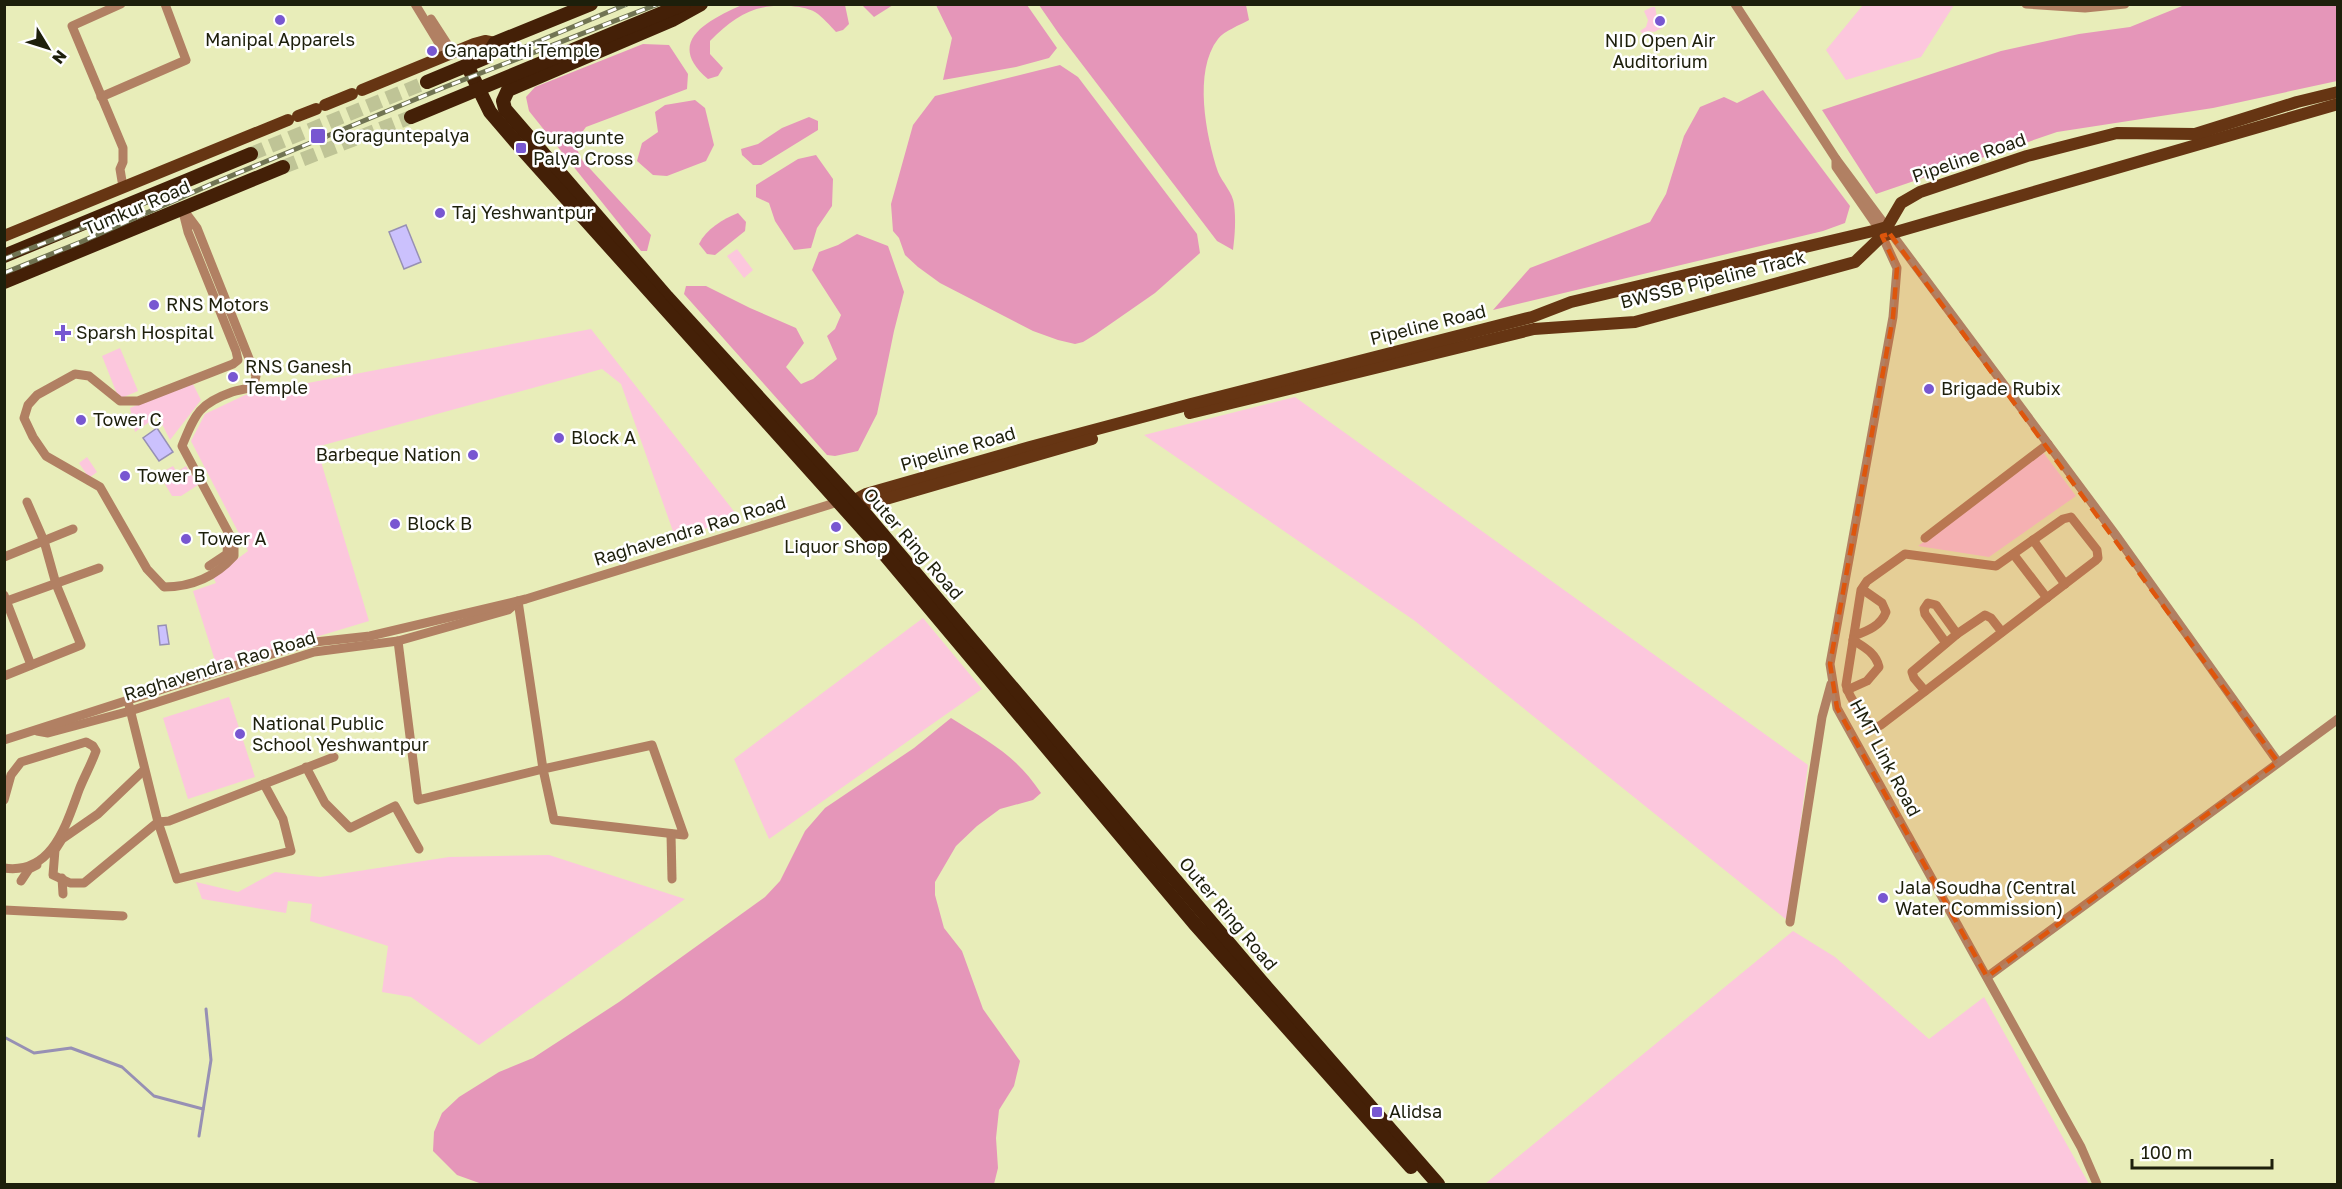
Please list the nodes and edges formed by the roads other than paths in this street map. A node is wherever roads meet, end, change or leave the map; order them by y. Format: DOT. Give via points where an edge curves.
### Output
graph roads {
  1 [pos="121,4"];
  2 [pos="165,4"];
  3 [pos="415,4"];
  4 [pos="422,4"];
  5 [pos="591,4"];
  6 [pos="684,4"];
  7 [pos="701,4"];
  8 [pos="1735,4"];
  9 [pos="2026,4"];
  10 [pos="2125,4"];
  11 [pos="2050,6"];
  12 [pos="2094,6"];
  13 [pos="495,44"];
  14 [pos="450,54"];
  15 [pos="467,65"];
  16 [pos="427,82"];
  17 [pos="479,88"];
  18 [pos="2337,92"];
  19 [pos="101,97"];
  20 [pos="2337,104"];
  21 [pos="411,117"];
  22 [pos="251,154"];
  23 [pos="284,166"];
  24 [pos="123,187"];
  25 [pos="182,208"];
  26 [pos="1884,231"];
  27 [pos="4,236"];
  28 [pos="4,256"];
  29 [pos="4,282"];
  30 [pos="246,348"];
  31 [pos="236,351"];
  32 [pos="26,413"];
  33 [pos="1190,413"];
  34 [pos="2048,444"];
  35 [pos="50,451"];
  36 [pos="900,490"];
  37 [pos="853,501"];
  38 [pos="27,502"];
  39 [pos="838,502"];
  40 [pos="73,529"];
  41 [pos="228,532"];
  42 [pos="1925,538"];
  43 [pos="2033,540"];
  44 [pos="44,541"];
  45 [pos="2014,555"];
  46 [pos="4,557"];
  47 [pos="209,566"];
  48 [pos="99,568"];
  49 [pos="56,584"];
  50 [pos="2065,584"];
  51 [pos="1862,589"];
  52 [pos="2047,598"];
  53 [pos="5,599"];
  54 [pos="1841,600"];
  55 [pos="518,601"];
  56 [pos="1860,602"];
  57 [pos="1838,615"];
  58 [pos="1857,618"];
  59 [pos="2002,632"];
  60 [pos="1957,634"];
  61 [pos="1854,638"];
  62 [pos="398,641"];
  63 [pos="1946,643"];
  64 [pos="31,665"];
  65 [pos="4,676"];
  66 [pos="1832,678"];
  67 [pos="1847,690"];
  68 [pos="1925,691"];
  69 [pos="128,700"];
  70 [pos="130,711"];
  71 [pos="2337,719"];
  72 [pos="34,730"];
  73 [pos="48,733"];
  74 [pos="6,737"];
  75 [pos="50,753"];
  76 [pos="333,757"];
  77 [pos="2278,762"];
  78 [pos="306,767"];
  79 [pos="543,769"];
  80 [pos="144,770"];
  81 [pos="264,784"];
  82 [pos="4,800"];
  83 [pos="158,822"];
  84 [pos="671,834"];
  85 [pos="419,849"];
  86 [pos="55,856"];
  87 [pos="4,868"];
  88 [pos="62,878"];
  89 [pos="672,879"];
  90 [pos="21,881"];
  91 [pos="63,894"];
  92 [pos="4,909"];
  93 [pos="123,916"];
  94 [pos="1790,922"];
  95 [pos="1987,977"];
  96 [pos="1427,1185"];
  97 [pos="1438,1185"];
  98 [pos="2097,1185"];
  1 -- 19 [label="street" via="72,26"];
  2 -- 19 [label="street" via="186,60"];
  3 -- 14 [label="street"];
  4 -- 14 [label="street"];
  5 -- 13 [label="highway"];
  6 -- 17 [label="highway"];
  7 -- 37 [label="highway, Outer Ring Road" via="508,90 503,101 505,109 667,297"];
  8 -- 26 [label="street, HMT Link Road"];
  9 -- 11 [label="street"];
  10 -- 12 [label="street"];
  11 -- 12 [label="street"];
  13 -- 14 [label="main road" via="485,41"];
  13 -- 15 [label="highway" via="487,57"];
  14 -- 24 [label="main road"];
  15 -- 16 [label="highway"];
  15 -- 17 [label="highway, Outer Ring Road"];
  17 -- 21 [label="highway"];
  17 -- 39 [label="highway, Outer Ring Road" via="490,111 522,148"];
  18 -- 26 [label="main road, Pipeline Road" via="2195,134 2118,133 2026,156 1920,192 1901,203"];
  19 -- 24 [label="street" via="123,148"];
  20 -- 26 [label="main road, Pipeline Road"];
  22 -- 28 [label="highway, Tumkur Road"];
  23 -- 25 [label="highway, Tumkur Road"];
  24 -- 27 [label="main road"];
  25 -- 29 [label="highway, Tumkur Road"];
  25 -- 30 [label="street" via="197,228"];
  25 -- 31 [label="street"];
  26 -- 33 [label="main road, BWSSB Pipeline Track" via="1855,262 1635,322 1534,329"];
  26 -- 34 [label="street"];
  26 -- 36 [label="main road, Pipeline Road" via="1571,302 1532,317 1191,404"];
  26 -- 54 [label="street, HMT Link Road" via="1897,268 1893,317"];
  30 -- 31 [label="street"];
  30 -- 41 [label="street" via="256,376 254,385 208,403 196,413 182,446"];
  31 -- 32 [label="street" via="233,364 138,401 120,401 89,376 75,374 37,395"];
  32 -- 35 [label="street"];
  32 -- 41 [label="street" via="24,418 46,456 100,486 147,570 164,587 197,583 225,566 234,556 234,543"];
  33 -- 36 [label="main road, Pipeline Road"];
  34 -- 42 [label="street"];
  34 -- 77 [label="street"];
  36 -- 37 [label="main road, Pipeline Road" via="872,503"];
  37 -- 97 [label="highway, Outer Ring Road"];
  38 -- 44 [label="street"];
  39 -- 55 [label="street, Raghavendra Rao Road"];
  39 -- 96 [label="highway, Outer Ring Road" via="1194,923"];
  40 -- 44 [label="street"];
  41 -- 47 [label="street" via="227,554"];
  43 -- 45 [label="street"];
  43 -- 50 [label="street"];
  43 -- 50 [label="street" via="2067,517 2075,520 2097,550 2098,558"];
  44 -- 46 [label="street"];
  44 -- 49 [label="street"];
  45 -- 51 [label="street" via="1991,567 1905,555 1867,581"];
  45 -- 52 [label="street"];
  48 -- 49 [label="street"];
  49 -- 53 [label="street"];
  49 -- 64 [label="street" via="81,645"];
  50 -- 52 [label="street"];
  51 -- 56 [label="street"];
  51 -- 61 [label="street" via="1882,603 1886,612 1871,630"];
  52 -- 59 [label="street"];
  53 -- 64 [label="street"];
  54 -- 56 [label="street"];
  54 -- 57 [label="street, HMT Link Road"];
  55 -- 62 [label="street, Raghavendra Rao Road" via="508,610"];
  55 -- 69 [label="street, Raghavendra Rao Road" via="370,636 306,643"];
  55 -- 79 [label="street"];
  56 -- 58 [label="street"];
  57 -- 58 [label="street"];
  57 -- 66 [label="street, HMT Link Road" via="1830,664"];
  58 -- 61 [label="street"];
  59 -- 60 [label="street" via="1985,615"];
  59 -- 68 [label="street"];
  60 -- 63 [label="street"];
  60 -- 63 [label="street" via="1936,605 1928,603 1926,614"];
  61 -- 67 [label="street"];
  61 -- 67 [label="street" via="1871,652 1879,667 1867,681"];
  62 -- 70 [label="street, Raghavendra Rao Road" via="314,652"];
  62 -- 79 [label="street" via="418,800"];
  63 -- 68 [label="street" via="1912,672"];
  64 -- 65 [label="street"];
  66 -- 94 [label="street" via="1822,717"];
  66 -- 95 [label="street, HMT Link Road" via="1837,708"];
  67 -- 68 [label="street" via="1871,725 1877,727"];
  69 -- 70 [label="street"];
  69 -- 72 [label="street, Raghavendra Rao Road"];
  70 -- 73 [label="street, Raghavendra Rao Road"];
  70 -- 80 [label="street"];
  71 -- 77 [label="street"];
  72 -- 73 [label="street, Raghavendra Rao Road"];
  72 -- 74 [label="street, Raghavendra Rao Road"];
  73 -- 75 [label="street"];
  75 -- 82 [label="street" via="21,762 15,768"];
  75 -- 87 [label="street" via="86,742 96,751 63,834 51,851 36,863"];
  76 -- 78 [label="street"];
  77 -- 95 [label="street"];
  78 -- 81 [label="street"];
  78 -- 85 [label="street" via="325,803 351,828 395,806"];
  79 -- 84 [label="street" via="554,820"];
  79 -- 84 [label="street" via="652,745 684,836"];
  80 -- 83 [label="street"];
  80 -- 86 [label="street" via="98,814 62,839"];
  81 -- 83 [label="street"];
  81 -- 83 [label="street" via="283,819 291,851 177,879"];
  83 -- 88 [label="street" via="84,883 70,883"];
  84 -- 89 [label="street"];
  86 -- 88 [label="street" via="53,875"];
  86 -- 90 [label="street" via="29,869"];
  88 -- 91 [label="street"];
  92 -- 93 [label="street"];
  95 -- 98 [label="street, HMT Link Road" via="2081,1147"];
}
